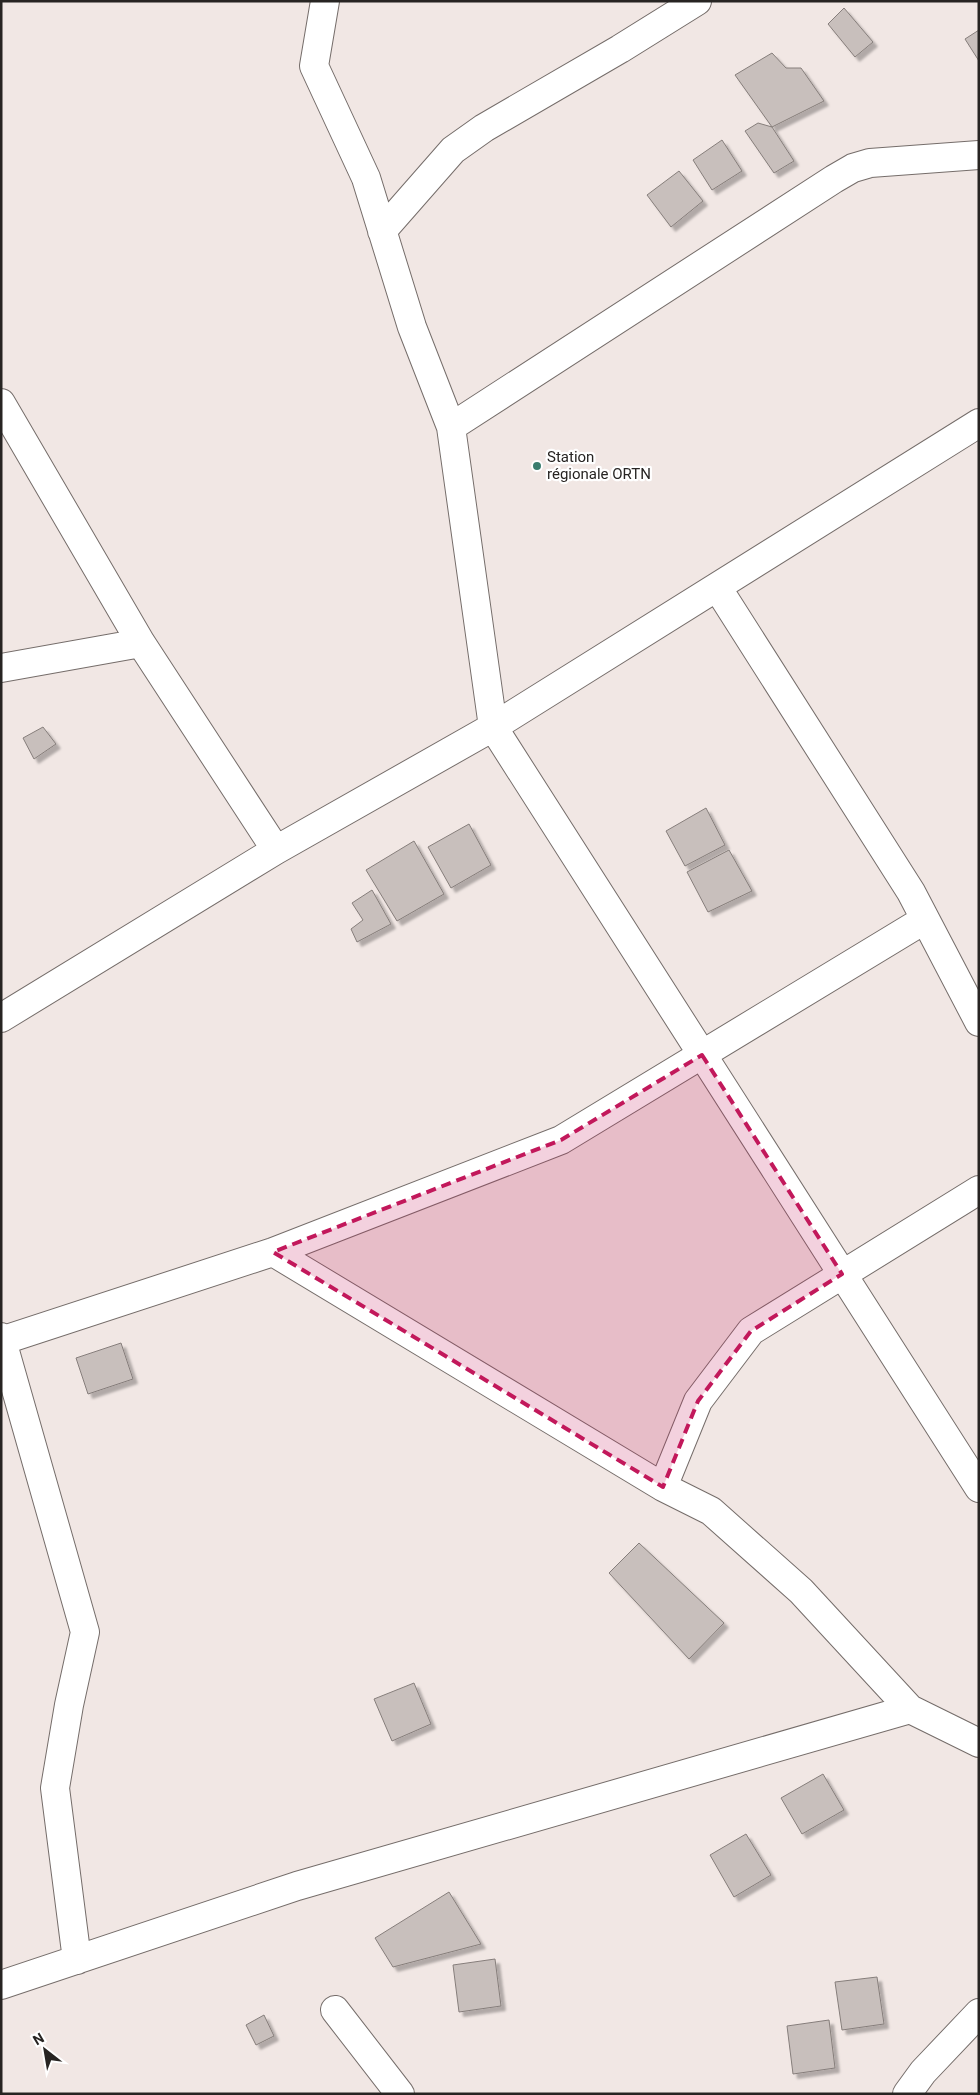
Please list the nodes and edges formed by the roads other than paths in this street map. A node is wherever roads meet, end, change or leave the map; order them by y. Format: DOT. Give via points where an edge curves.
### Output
graph roads {
  1 [pos="325,1"];
  2 [pos="697,1"];
  3 [pos="979,155"];
  4 [pos="382,231"];
  5 [pos="1,403"];
  6 [pos="979,423"];
  7 [pos="451,427"];
  8 [pos="717,587"];
  9 [pos="141,643"];
  10 [pos="1,668"];
  11 [pos="493,727"];
  12 [pos="276,850"];
  13 [pos="924,920"];
  14 [pos="1,1018"];
  15 [pos="979,1022"];
  16 [pos="702,1055"];
  17 [pos="979,1190"];
  18 [pos="273,1252"];
  19 [pos="842,1274"];
  20 [pos="2,1339"];
  21 [pos="663,1487"];
  22 [pos="979,1488"];
  23 [pos="910,1709"];
  24 [pos="979,1743"];
  25 [pos="77,1960"];
  26 [pos="1,1985"];
  27 [pos="335,2010"];
  28 [pos="979,2013"];
  29 [pos="400,2094"];
  30 [pos="907,2094"];
  1 -- 4 [label="street" via="314,66 366,178"];
  2 -- 4 [label="street" via="484,128 453,150"];
  3 -- 7 [label="street" via="870,163 853,168"];
  4 -- 7 [label="street" via="412,327"];
  5 -- 9 [label="street"];
  6 -- 8 [label="street"];
  7 -- 11 [label="street"];
  8 -- 11 [label="street"];
  8 -- 13 [label="street" via="910,892"];
  9 -- 10 [label="street"];
  9 -- 12 [label="street"];
  11 -- 12 [label="street"];
  11 -- 16 [label="street"];
  12 -- 14 [label="street"];
  13 -- 15 [label="street"];
  13 -- 16 [label="street"];
  16 -- 18 [label="street" via="561,1140"];
  16 -- 19 [label="street"];
  17 -- 19 [label="street"];
  18 -- 20 [label="street"];
  18 -- 21 [label="street"];
  19 -- 21 [label="street" via="751,1331 698,1401"];
  19 -- 22 [label="street"];
  20 -- 25 [label="street" via="84,1632 55,1788"];
  21 -- 23 [label="street" via="711,1511 801,1591"];
  23 -- 24 [label="street"];
  23 -- 25 [label="street" via="297,1886"];
  25 -- 26 [label="street"];
  27 -- 29 [label="street"];
  28 -- 30 [label="street" via="923,2072"];
}
